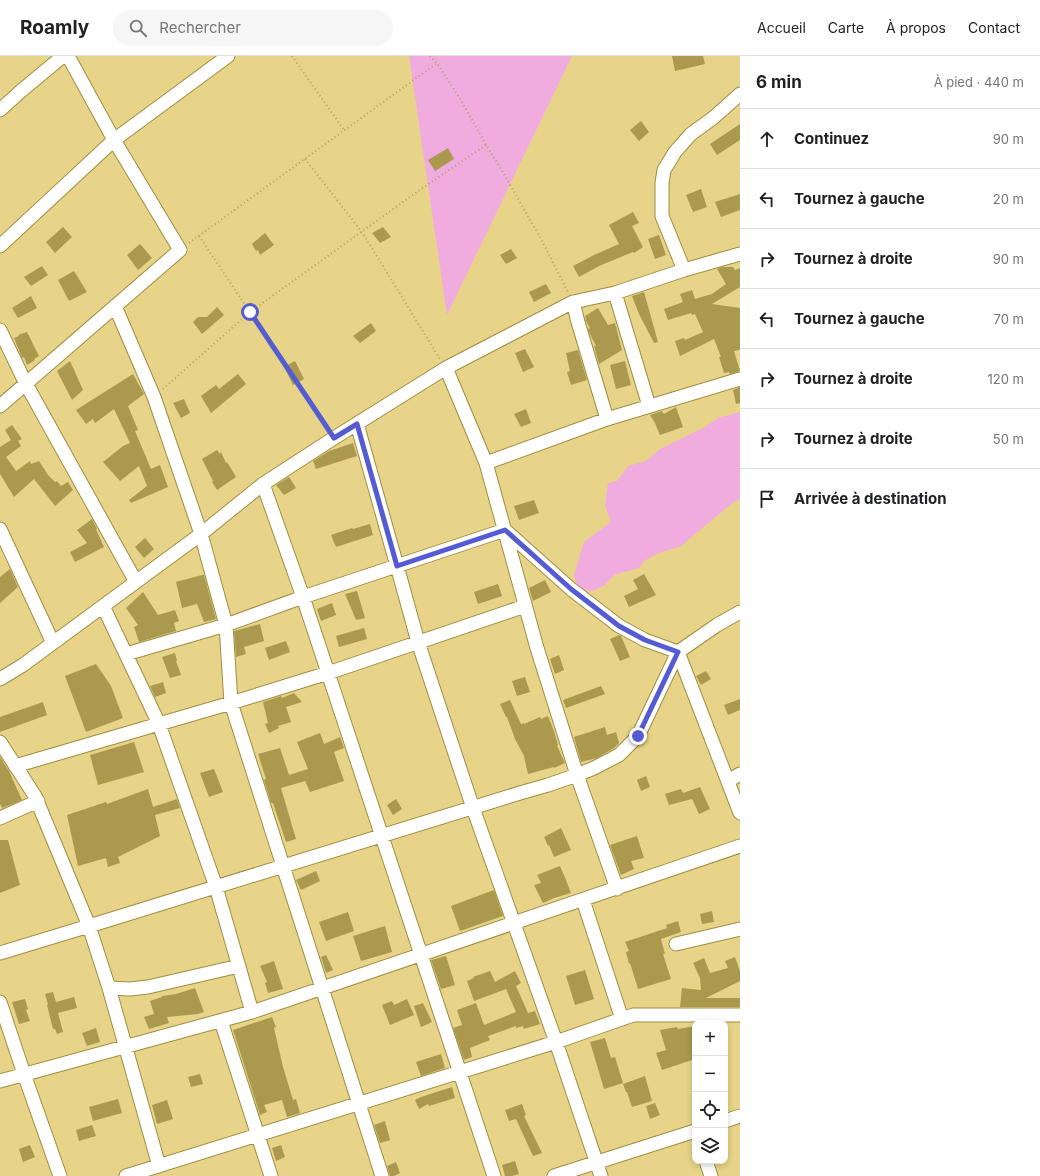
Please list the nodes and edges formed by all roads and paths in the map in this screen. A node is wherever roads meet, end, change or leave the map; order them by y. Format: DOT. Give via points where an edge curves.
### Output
graph roads {
  1 [pos="63,56"];
  2 [pos="68,56"];
  3 [pos="228,56"];
  4 [pos="292,56"];
  5 [pos="430,56"];
  6 [pos="437,63"];
  7 [pos="740,94"];
  8 [pos="0,110"];
  9 [pos="344,130"];
  10 [pos="114,140"];
  11 [pos="486,145"];
  12 [pos="305,159"];
  13 [pos="362,232"];
  14 [pos="0,246"];
  15 [pos="740,254"];
  16 [pos="684,270"];
  17 [pos="615,293"];
  18 [pos="573,302"];
  19 [pos="115,306"];
  20 [pos="250,312"];
  21 [pos="0,330"];
  22 [pos="446,368"];
  23 [pos="740,379"];
  24 [pos="26,384"];
  25 [pos="154,397"];
  26 [pos="0,406"];
  27 [pos="649,406"];
  28 [pos="607,419"];
  29 [pos="357,424"];
  30 [pos="334,438"];
  31 [pos="486,463"];
  32 [pos="263,484"];
  33 [pos="0,529"];
  34 [pos="505,530"];
  35 [pos="201,534"];
  36 [pos="397,566"];
  37 [pos="136,582"];
  38 [pos="303,597"];
  39 [pos="103,606"];
  40 [pos="526,606"];
  41 [pos="740,612"];
  42 [pos="226,625"];
  43 [pos="53,642"];
  44 [pos="418,642"];
  45 [pos="678,652"];
  46 [pos="126,654"];
  47 [pos="328,673"];
  48 [pos="0,679"];
  49 [pos="231,703"];
  50 [pos="159,724"];
  51 [pos="0,742"];
  52 [pos="16,766"];
  53 [pos="740,774"];
  54 [pos="577,775"];
  55 [pos="728,781"];
  56 [pos="738,800"];
  57 [pos="38,801"];
  58 [pos="473,808"];
  59 [pos="740,813"];
  60 [pos="0,818"];
  61 [pos="382,836"];
  62 [pos="740,846"];
  63 [pos="283,866"];
  64 [pos="216,887"];
  65 [pos="617,889"];
  66 [pos="583,900"];
  67 [pos="513,924"];
  68 [pos="89,926"];
  69 [pos="740,929"];
  70 [pos="676,944"];
  71 [pos="0,953"];
  72 [pos="421,955"];
  73 [pos="239,966"];
  74 [pos="109,988"];
  75 [pos="322,989"];
  76 [pos="0,1002"];
  77 [pos="252,1012"];
  78 [pos="740,1015"];
  79 [pos="622,1019"];
  80 [pos="221,1021"];
  81 [pos="556,1042"];
  82 [pos="125,1047"];
  83 [pos="460,1073"];
  84 [pos="24,1074"];
  85 [pos="0,1081"];
  86 [pos="358,1104"];
  87 [pos="740,1116"];
  88 [pos="728,1120"];
  89 [pos="692,1133"];
  90 [pos="258,1135"];
  91 [pos="596,1162"];
  92 [pos="707,1164"];
  93 [pos="159,1166"];
  94 [pos="60,1176"];
  95 [pos="126,1176"];
  96 [pos="271,1176"];
  97 [pos="382,1176"];
  98 [pos="494,1176"];
  99 [pos="554,1176"];
  100 [pos="601,1176"];
  101 [pos="711,1176"];
  1 -- 8 [label="street"];
  2 -- 10 [label="street"];
  3 -- 10 [label="street"];
  4 -- 9 [label="path"];
  5 -- 6 [label="path"];
  6 -- 9 [label="path"];
  6 -- 11 [label="path"];
  7 -- 16 [label="street" via="691,134 664,170 662,216"];
  9 -- 12 [label="path"];
  10 -- 14 [label="street"];
  10 -- 19 [label="street" via="180,250"];
  11 -- 13 [label="path"];
  11 -- 18 [label="path" via="541,239"];
  12 -- 13 [label="path"];
  12 -- 20 [label="path" via="199,236"];
  13 -- 20 [label="path"];
  13 -- 22 [label="path"];
  15 -- 16 [label="street"];
  16 -- 17 [label="street"];
  17 -- 18 [label="street"];
  17 -- 27 [label="street"];
  18 -- 22 [label="street"];
  18 -- 28 [label="street"];
  19 -- 24 [label="street"];
  19 -- 25 [label="street"];
  20 -- 25 [label="path"];
  20 -- 30 [label="path"];
  21 -- 24 [label="street"];
  22 -- 29 [label="street"];
  22 -- 31 [label="street"];
  23 -- 27 [label="street"];
  24 -- 26 [label="street"];
  24 -- 37 [label="street"];
  25 -- 35 [label="street"];
  27 -- 28 [label="street"];
  28 -- 31 [label="street"];
  29 -- 30 [label="street"];
  29 -- 36 [label="street"];
  30 -- 32 [label="street"];
  31 -- 34 [label="street"];
  32 -- 35 [label="street"];
  32 -- 38 [label="street"];
  33 -- 43 [label="street"];
  34 -- 36 [label="street"];
  34 -- 40 [label="street"];
  34 -- 45 [label="street" via="571,589 619,626 645,640"];
  35 -- 37 [label="street"];
  35 -- 42 [label="street"];
  36 -- 38 [label="street"];
  36 -- 44 [label="street"];
  37 -- 39 [label="street"];
  38 -- 42 [label="street"];
  38 -- 47 [label="street"];
  39 -- 43 [label="street"];
  39 -- 46 [label="street"];
  40 -- 44 [label="street"];
  40 -- 54 [label="street"];
  41 -- 45 [label="street"];
  42 -- 46 [label="street"];
  42 -- 49 [label="street"];
  43 -- 48 [label="street"];
  44 -- 47 [label="street"];
  44 -- 58 [label="street"];
  45 -- 54 [label="street" via="638,736 619,755"];
  45 -- 55 [label="street"];
  46 -- 50 [label="street"];
  47 -- 49 [label="street"];
  47 -- 61 [label="street"];
  49 -- 50 [label="street"];
  49 -- 63 [label="street"];
  50 -- 52 [label="street"];
  50 -- 64 [label="street"];
  51 -- 52 [label="street"];
  52 -- 57 [label="street"];
  53 -- 55 [label="street"];
  54 -- 58 [label="street"];
  54 -- 65 [label="street"];
  55 -- 56 [label="street"];
  56 -- 59 [label="street"];
  57 -- 60 [label="street"];
  57 -- 68 [label="street"];
  58 -- 61 [label="street"];
  58 -- 67 [label="street"];
  61 -- 63 [label="street"];
  61 -- 72 [label="street"];
  62 -- 65 [label="street"];
  63 -- 64 [label="street"];
  63 -- 75 [label="street"];
  64 -- 68 [label="street"];
  64 -- 73 [label="street"];
  65 -- 66 [label="street"];
  66 -- 67 [label="street"];
  66 -- 79 [label="street"];
  67 -- 72 [label="street"];
  67 -- 81 [label="street"];
  68 -- 71 [label="street"];
  68 -- 74 [label="street"];
  69 -- 70 [label="street"];
  72 -- 75 [label="street"];
  72 -- 83 [label="street"];
  73 -- 74 [label="street" via="148,987"];
  73 -- 77 [label="street"];
  74 -- 82 [label="street"];
  75 -- 77 [label="street"];
  75 -- 86 [label="street"];
  76 -- 84 [label="street"];
  77 -- 80 [label="street"];
  78 -- 79 [label="street" via="634,1015"];
  79 -- 81 [label="street"];
  80 -- 82 [label="street"];
  80 -- 90 [label="street"];
  81 -- 83 [label="street"];
  81 -- 91 [label="street"];
  82 -- 84 [label="street"];
  82 -- 93 [label="street"];
  83 -- 86 [label="street"];
  83 -- 98 [label="street"];
  84 -- 85 [label="street"];
  84 -- 94 [label="street"];
  86 -- 90 [label="street"];
  86 -- 97 [label="street"];
  87 -- 88 [label="street"];
  89 -- 91 [label="street"];
  90 -- 93 [label="street"];
  90 -- 96 [label="street"];
  91 -- 99 [label="street"];
  91 -- 100 [label="street"];
  92 -- 101 [label="street"];
  93 -- 95 [label="street"];
}
